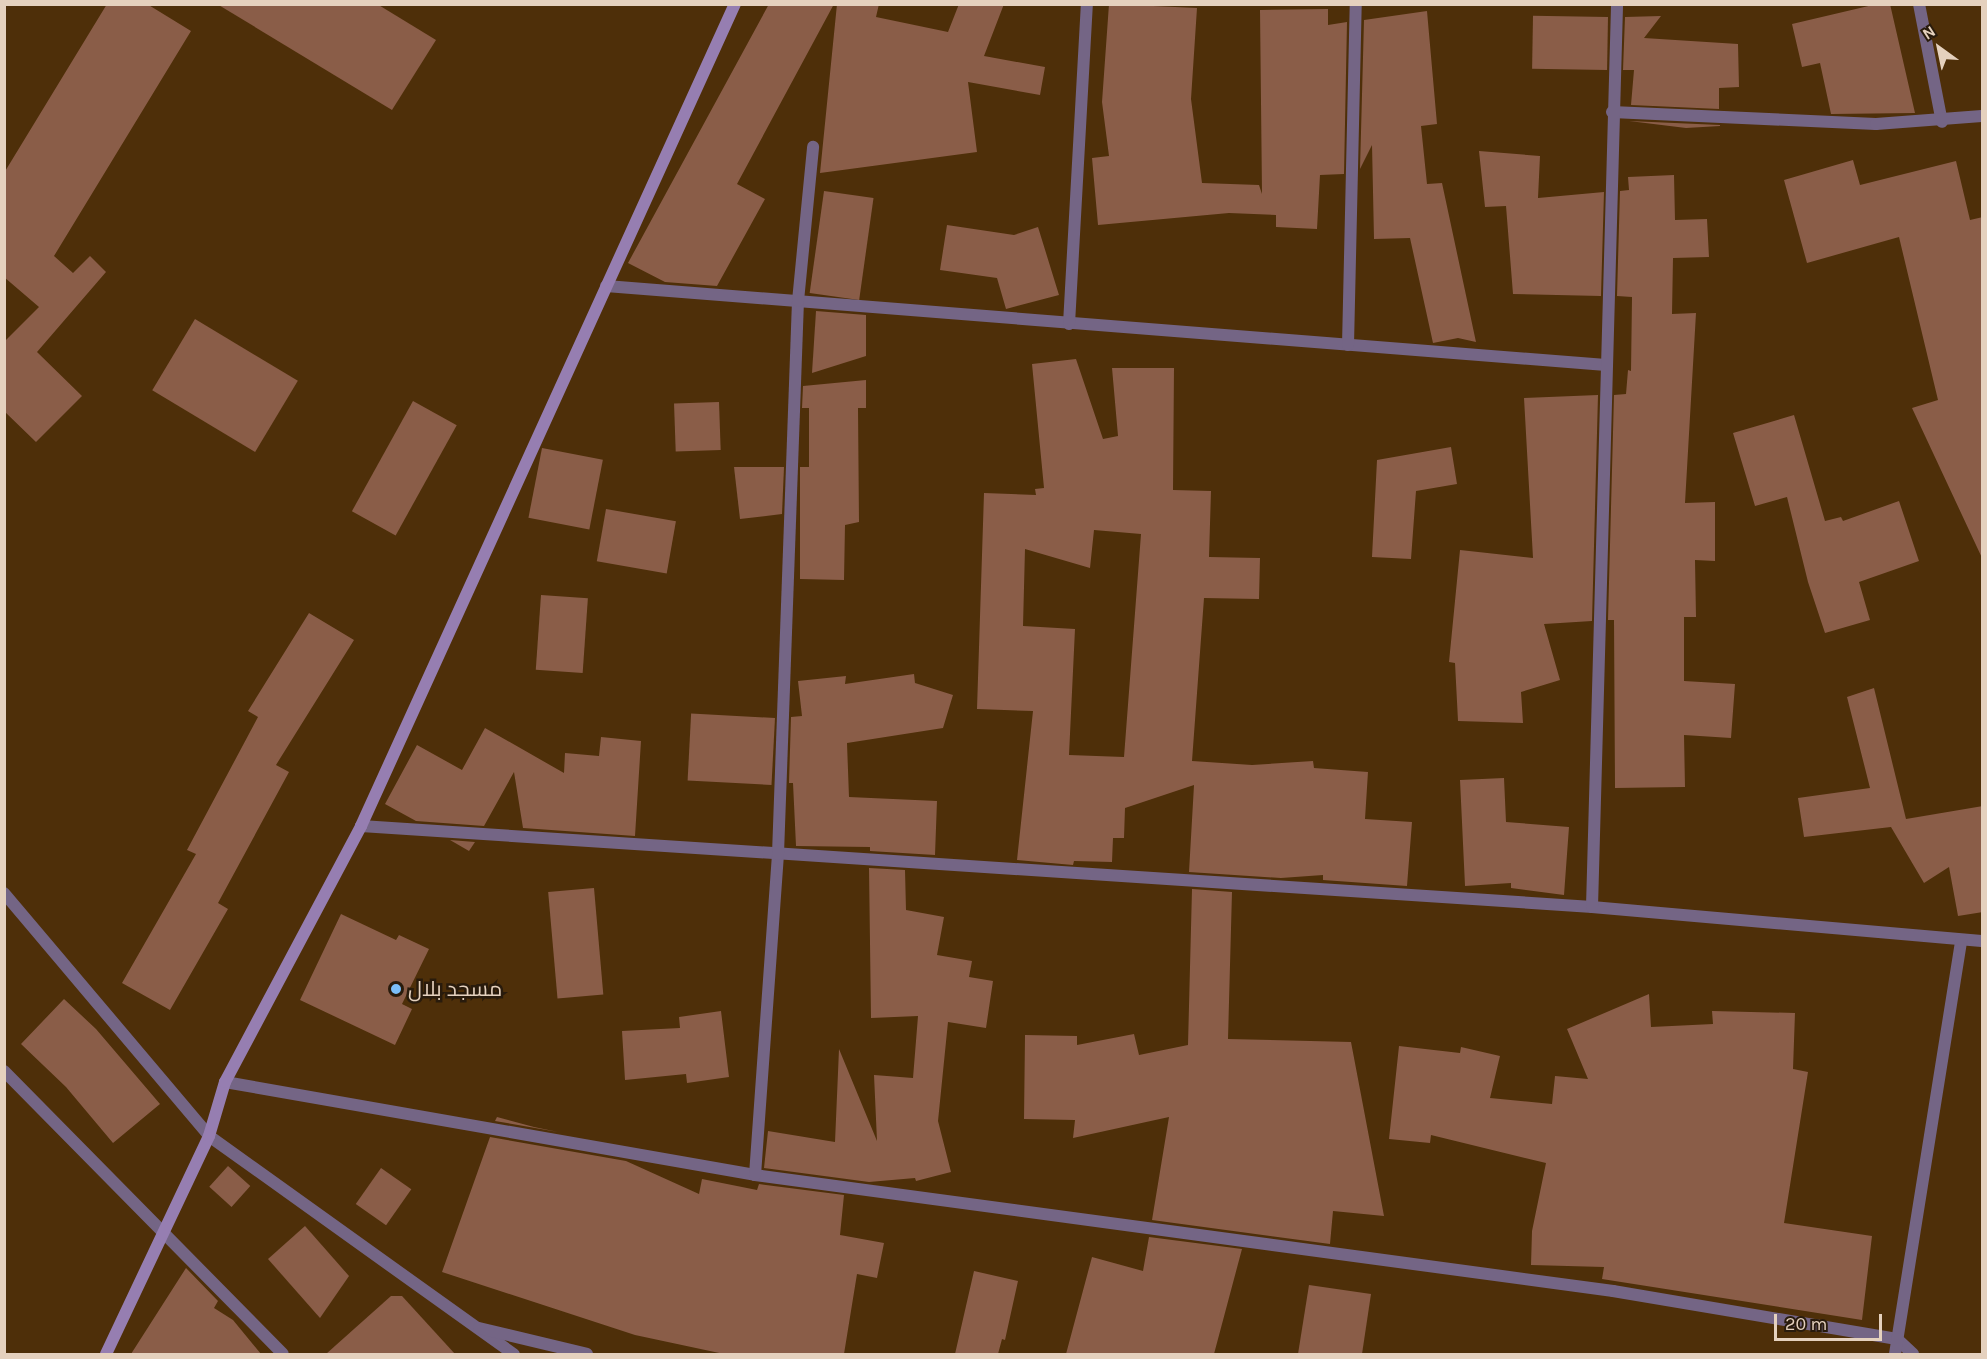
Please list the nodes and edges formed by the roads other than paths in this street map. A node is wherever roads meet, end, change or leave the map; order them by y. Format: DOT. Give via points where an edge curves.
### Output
graph roads {
  1 [pos="735,4"];
  2 [pos="1087,4"];
  3 [pos="1356,4"];
  4 [pos="1617,4"];
  5 [pos="1919,4"];
  6 [pos="1612,112"];
  7 [pos="1983,116"];
  8 [pos="1942,122"];
  9 [pos="813,147"];
  10 [pos="606,286"];
  11 [pos="798,301"];
  12 [pos="1069,324"];
  13 [pos="1348,345"];
  14 [pos="1606,365"];
  15 [pos="360,826"];
  16 [pos="778,854"];
  17 [pos="4,893"];
  18 [pos="1592,907"];
  19 [pos="1961,940"];
  20 [pos="1983,941"];
  21 [pos="4,1071"];
  22 [pos="225,1082"];
  23 [pos="209,1136"];
  24 [pos="755,1175"];
  25 [pos="163,1235"];
  26 [pos="469,1325"];
  27 [pos="1897,1339"];
  28 [pos="106,1354"];
  29 [pos="283,1354"];
  30 [pos="514,1354"];
  31 [pos="587,1354"];
  32 [pos="1894,1354"];
  33 [pos="1913,1354"];
  1 -- 10 [label="street"];
  2 -- 12 [label="street"];
  3 -- 13 [label="street"];
  4 -- 6 [label="street"];
  5 -- 8 [label="street"];
  6 -- 8 [label="street" via="1876,124"];
  6 -- 14 [label="street"];
  7 -- 8 [label="street"];
  9 -- 11 [label="street"];
  10 -- 11 [label="street"];
  10 -- 15 [label="street"];
  11 -- 12 [label="street"];
  11 -- 16 [label="street"];
  12 -- 13 [label="street"];
  13 -- 14 [label="street"];
  14 -- 18 [label="street"];
  15 -- 16 [label="street"];
  15 -- 22 [label="street"];
  16 -- 18 [label="street"];
  16 -- 24 [label="street"];
  17 -- 23 [label="street"];
  18 -- 19 [label="street"];
  19 -- 20 [label="street"];
  19 -- 27 [label="street"];
  21 -- 25 [label="street"];
  22 -- 23 [label="street"];
  22 -- 24 [label="street"];
  23 -- 25 [label="street"];
  23 -- 26 [label="street"];
  24 -- 27 [label="street" via="1613,1291"];
  25 -- 28 [label="street"];
  25 -- 29 [label="street"];
  26 -- 30 [label="street"];
  26 -- 31 [label="street"];
  27 -- 32 [label="street"];
  27 -- 33 [label="street"];
}
